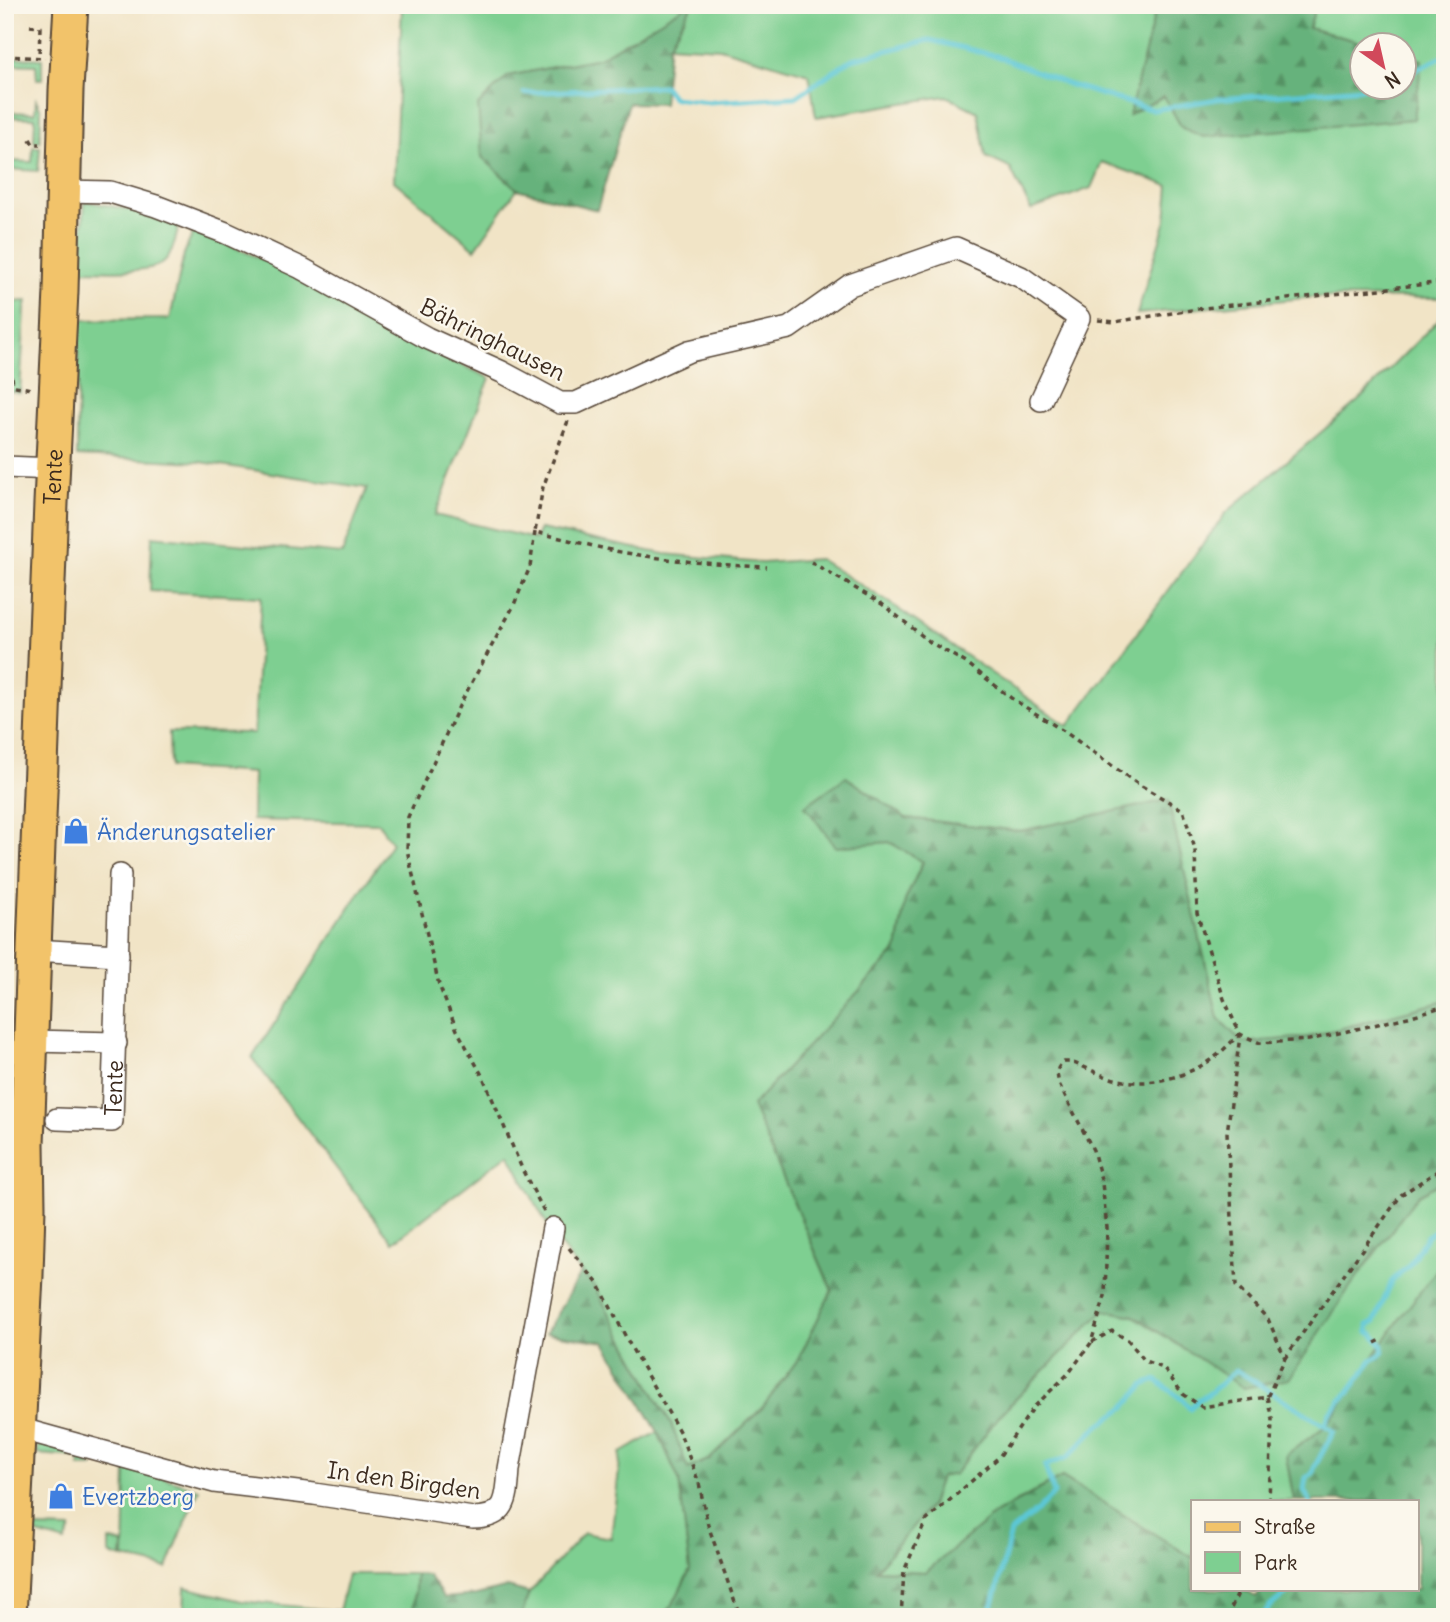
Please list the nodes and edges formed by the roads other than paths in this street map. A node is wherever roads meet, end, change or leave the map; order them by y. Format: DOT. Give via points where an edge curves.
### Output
graph roads {
  1 [pos="71,5"];
  2 [pos="64,191"];
  3 [pos="1041,400"];
  4 [pos="5,467"];
  5 [pos="54,469"];
  6 [pos="120,875"];
  7 [pos="34,950"];
  8 [pos="118,955"];
  9 [pos="32,1041"];
  10 [pos="116,1043"];
  11 [pos="57,1119"];
  12 [pos="553,1228"];
  13 [pos="19,1428"];
  14 [pos="9,1617"];
  1 -- 2 [label="main road, Tente"];
  2 -- 3 [label="street, Bähringhausen" via="110,192 226,233 560,403 576,403 689,351 789,328 850,285 956,248 1021,277 1079,318"];
  2 -- 5 [label="main road, Tente"];
  4 -- 5 [label="street"];
  5 -- 7 [label="main road, Tente"];
  6 -- 8 [label="street, Tente"];
  7 -- 8 [label="street"];
  7 -- 9 [label="main road, Tente"];
  8 -- 10 [label="street, Tente"];
  9 -- 10 [label="street, Tente"];
  9 -- 13 [label="main road, Tente"];
  10 -- 11 [label="street, Tente" via="112,1121"];
  12 -- 13 [label="street, In den Birgden" via="507,1495 500,1510 486,1518 215,1482"];
  13 -- 14 [label="main road, Tente"];
}
